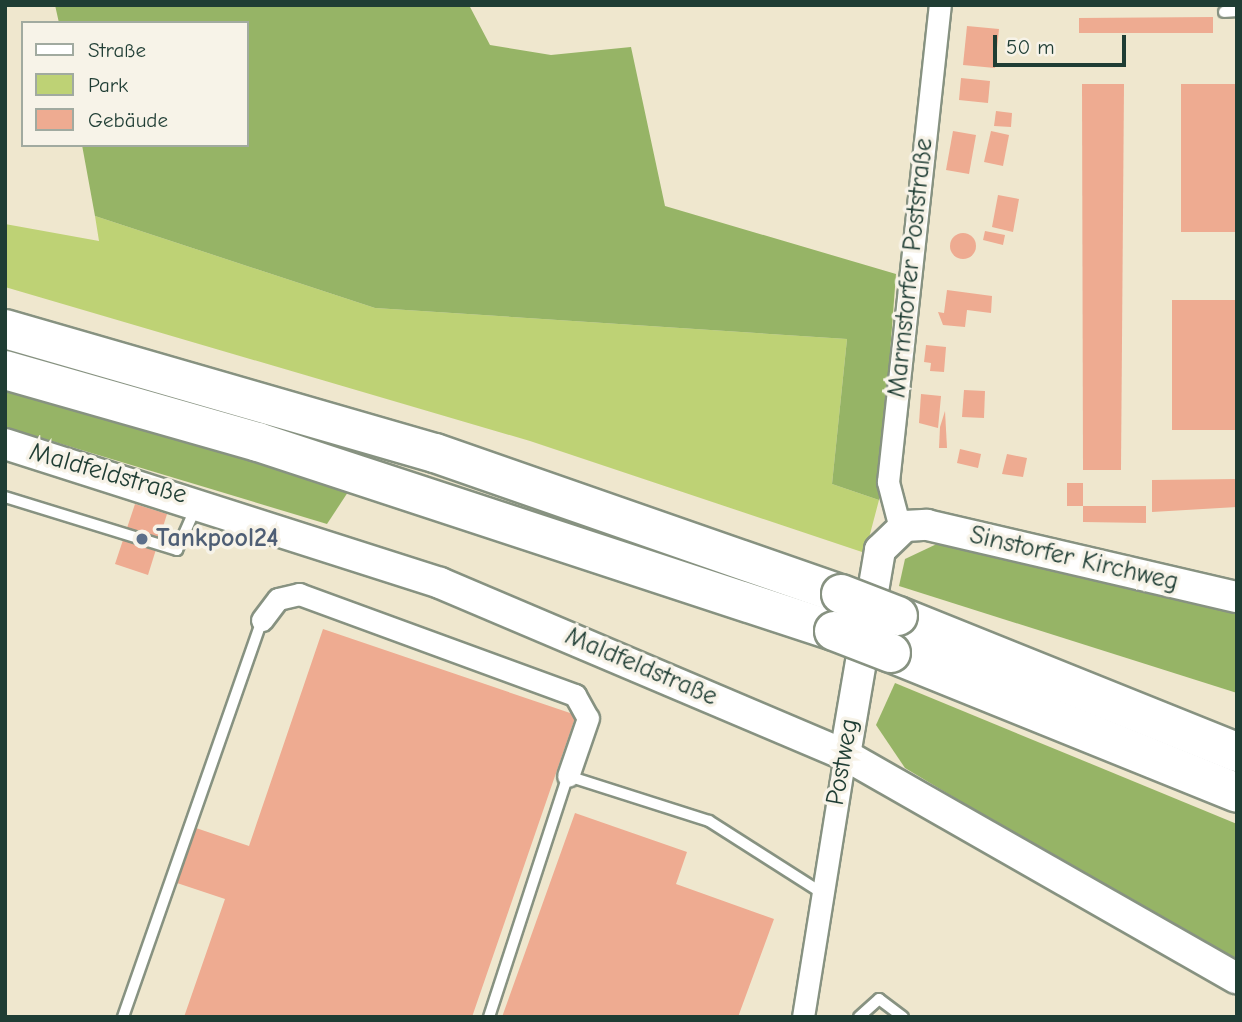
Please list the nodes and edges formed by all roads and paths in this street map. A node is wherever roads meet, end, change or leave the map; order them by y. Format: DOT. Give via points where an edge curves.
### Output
graph roads {
  1 [pos="940,5"];
  2 [pos="1237,11"];
  3 [pos="1224,12"];
  4 [pos="5,328"];
  5 [pos="5,370"];
  6 [pos="5,444"];
  7 [pos="5,497"];
  8 [pos="198,501"];
  9 [pos="906,526"];
  10 [pos="1237,597"];
  11 [pos="838,613"];
  12 [pos="262,620"];
  13 [pos="895,634"];
  14 [pos="1237,752"];
  15 [pos="845,755"];
  16 [pos="568,776"];
  17 [pos="1237,793"];
  18 [pos="819,891"];
  19 [pos="1237,979"];
  20 [pos="123,1017"];
  21 [pos="489,1017"];
  22 [pos="803,1017"];
  23 [pos="859,1017"];
  24 [pos="903,1017"];
  1 -- 9 [label="street, Marmstorfer Poststraße" via="888,482"];
  2 -- 3 [label="lane"];
  4 -- 11 [label="highway" via="435,453"];
  5 -- 11 [label="highway"];
  6 -- 8 [label="main road, Maldfeldstraße"];
  7 -- 8 [label="lane" via="177,550"];
  8 -- 15 [label="main road, Maldfeldstraße" via="440,583"];
  9 -- 10 [label="main road, Sinstorfer Kirchweg"];
  9 -- 15 [label="main road, Postweg" via="880,550"];
  11 -- 13 [label="highway, bridge"];
  12 -- 16 [label="street" via="278,599 299,594 575,695 588,718"];
  12 -- 20 [label="lane"];
  13 -- 14 [label="highway"];
  13 -- 17 [label="highway"];
  15 -- 18 [label="street, Postweg"];
  15 -- 19 [label="main road, Maldfeldstraße"];
  16 -- 18 [label="lane" via="709,821"];
  16 -- 21 [label="lane"];
  18 -- 22 [label="street, Postweg"];
  23 -- 24 [label="lane" via="879,999"];
}
